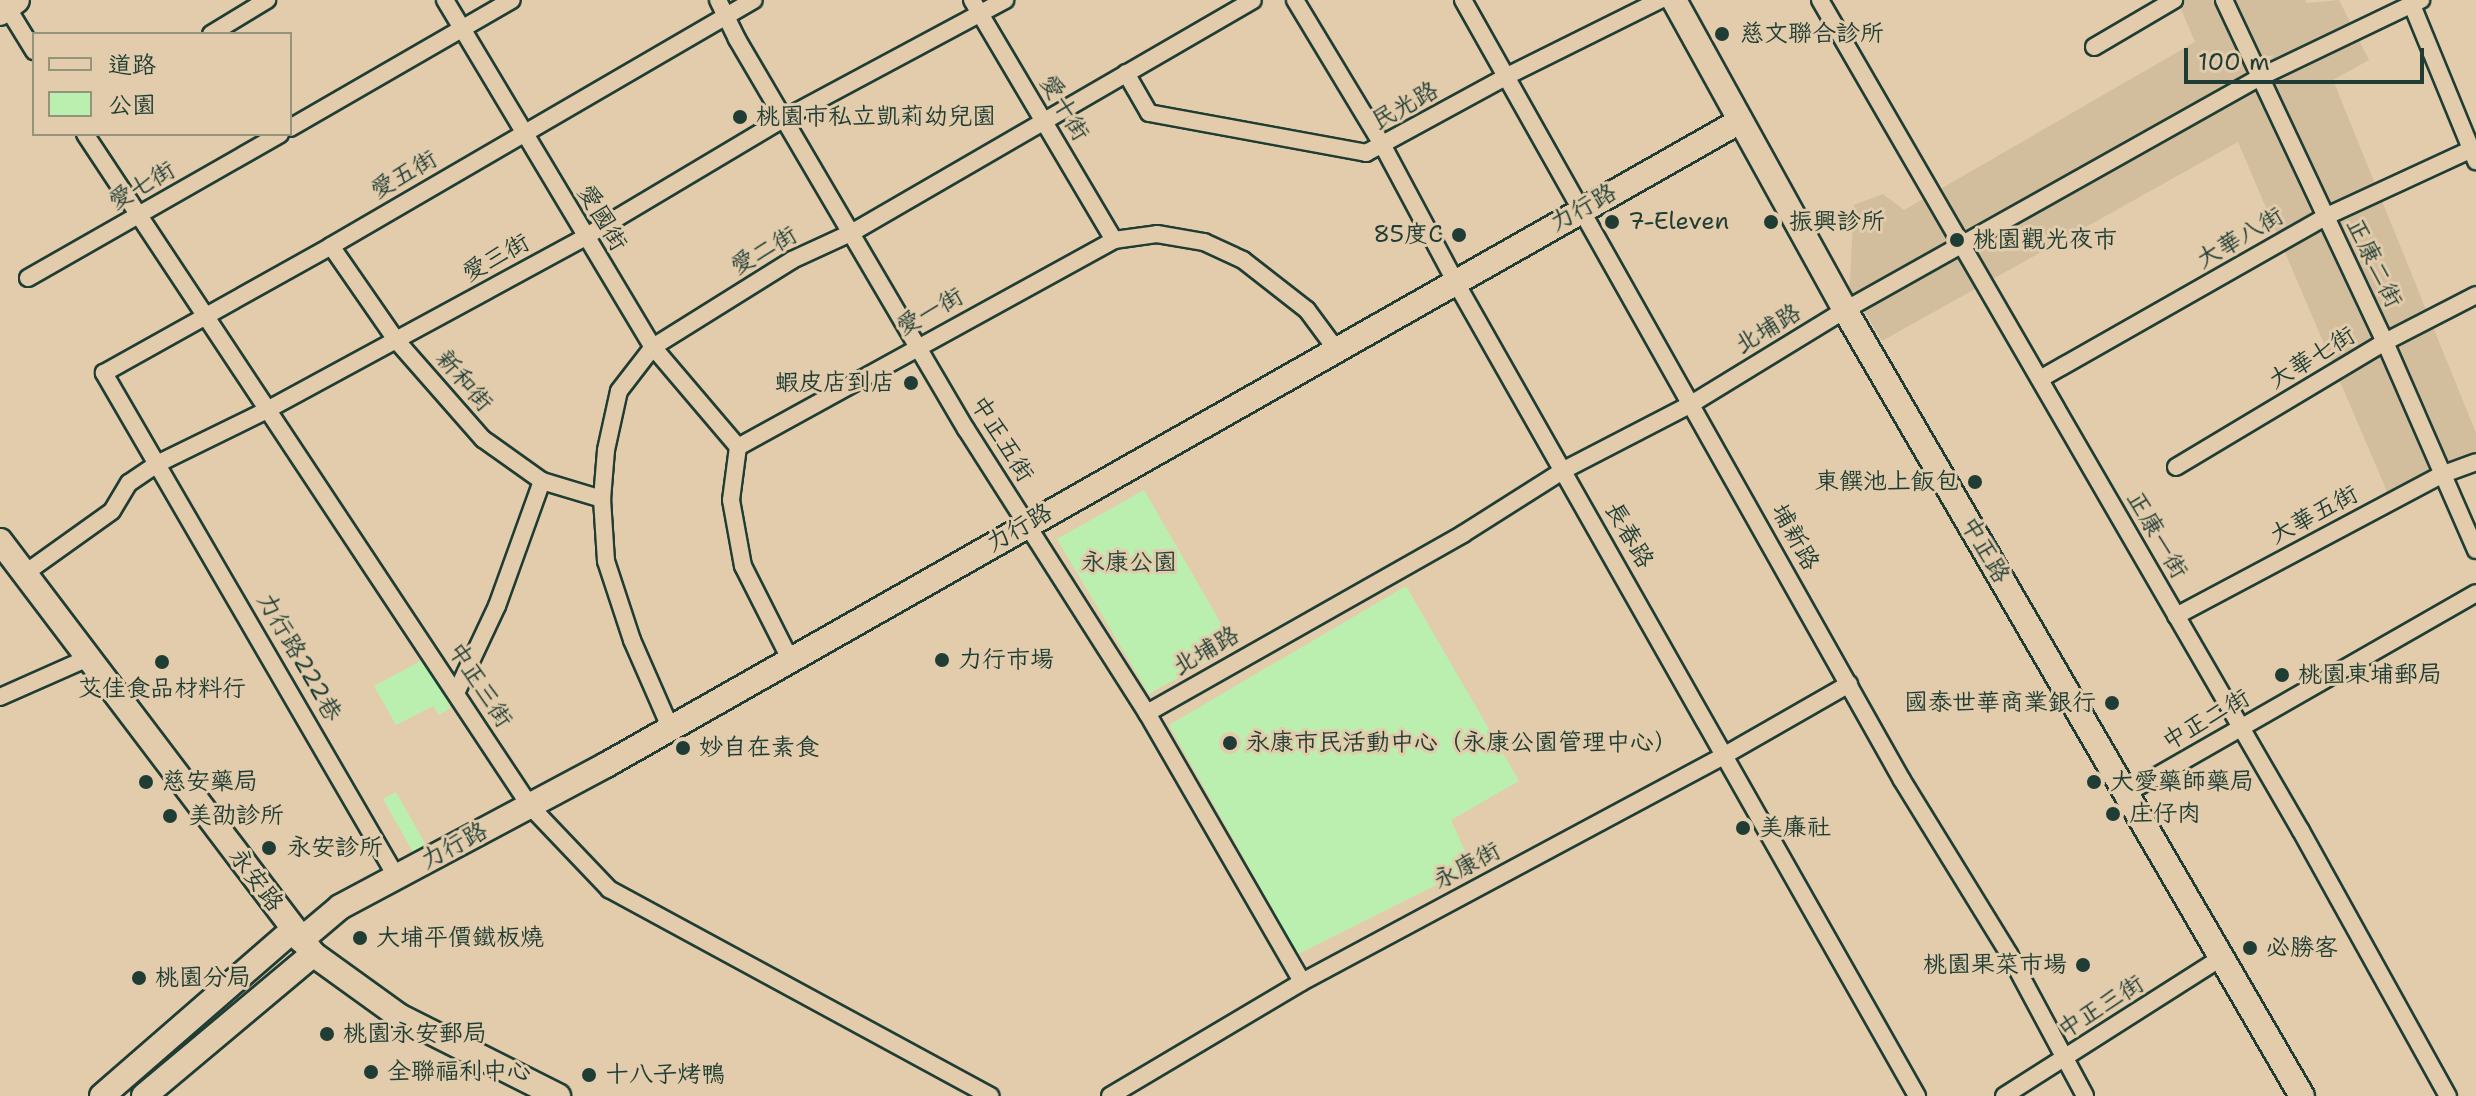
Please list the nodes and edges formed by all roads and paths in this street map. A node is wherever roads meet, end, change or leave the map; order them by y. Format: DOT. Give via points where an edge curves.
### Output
graph roads {
  1 [pos="267,0"];
  2 [pos="445,0"];
  3 [pos="512,0"];
  4 [pos="718,0"];
  5 [pos="754,0"];
  6 [pos="1005,0"];
  7 [pos="1253,0"];
  8 [pos="1295,0"];
  9 [pos="1463,0"];
  10 [pos="1660,0"];
  11 [pos="1674,0"];
  12 [pos="1820,0"];
  13 [pos="2174,0"];
  14 [pos="2224,0"];
  15 [pos="2416,2"];
  16 [pos="8,7"];
  17 [pos="977,7"];
  18 [pos="726,16"];
  19 [pos="463,29"];
  20 [pos="214,32"];
  21 [pos="2094,47"];
  22 [pos="32,48"];
  23 [pos="1126,73"];
  24 [pos="1507,76"];
  25 [pos="2258,78"];
  26 [pos="785,118"];
  27 [pos="1043,119"];
  28 [pos="1740,121"];
  29 [pos="292,127"];
  30 [pos="523,134"];
  31 [pos="86,136"];
  32 [pos="277,136"];
  33 [pos="1383,146"];
  34 [pos="2473,156"];
  35 [pos="1579,210"];
  36 [pos="140,215"];
  37 [pos="2325,217"];
  38 [pos="853,232"];
  39 [pos="585,237"];
  40 [pos="1114,240"];
  41 [pos="331,246"];
  42 [pos="1962,247"];
  43 [pos="28,278"];
  44 [pos="1455,281"];
  45 [pos="2476,295"];
  46 [pos="1845,310"];
  47 [pos="206,316"];
  48 [pos="396,340"];
  49 [pos="2385,342"];
  50 [pos="917,346"];
  51 [pos="653,347"];
  52 [pos="1335,348"];
  53 [pos="104,373"];
  54 [pos="2040,379"];
  55 [pos="1693,403"];
  56 [pos="267,410"];
  57 [pos="738,447"];
  58 [pos="2476,462"];
  59 [pos="157,464"];
  60 [pos="2176,467"];
  61 [pos="1564,470"];
  62 [pos="2441,475"];
  63 [pos="542,481"];
  64 [pos="602,499"];
  65 [pos="1027,523"];
  66 [pos="0,541"];
  67 [pos="2476,550"];
  68 [pos="24,574"];
  69 [pos="2476,593"];
  70 [pos="2176,616"];
  71 [pos="88,658"];
  72 [pos="790,659"];
  73 [pos="1849,684"];
  74 [pos="457,691"];
  75 [pos="0,697"];
  76 [pos="1147,713"];
  77 [pos="670,727"];
  78 [pos="2241,728"];
  79 [pos="1725,755"];
  80 [pos="2127,793"];
  81 [pos="530,806"];
  82 [pos="396,876"];
  83 [pos="303,941"];
  84 [pos="2221,958"];
  85 [pos="1302,982"];
  86 [pos="2064,1059"];
  87 [pos="531,1090"];
  88 [pos="105,1095"];
  89 [pos="144,1096"];
  90 [pos="558,1096"];
  91 [pos="990,1096"];
  92 [pos="1110,1096"];
  93 [pos="1917,1096"];
  94 [pos="2004,1096"];
  95 [pos="2085,1096"];
  96 [pos="2302,1096"];
  97 [pos="2448,1096"];
  1 -- 20 [label="street"];
  2 -- 19 [label="street, 愛國街"];
  3 -- 19 [label="street"];
  4 -- 18 [label="street, 中正五街"];
  5 -- 18 [label="street, 愛五街"];
  6 -- 17 [label="street, 愛三街"];
  7 -- 23 [label="street, 愛二街"];
  8 -- 33 [label="street, 長春路"];
  9 -- 24 [label="street, 埔新路"];
  10 -- 24 [label="street, 民光路"];
  11 -- 28 [label="street, 中正路"];
  12 -- 42 [label="street, 正康一街"];
  13 -- 21 [label="street"];
  14 -- 25 [label="street, 正康二街"];
  15 -- 25 [label="street, 北埔路"];
  15 -- 34 [label="street"];
  16 -- 22 [label="street"];
  17 -- 26 [label="street, 愛三街"];
  17 -- 27 [label="street, 愛十街"];
  18 -- 26 [label="street, 中正五街"];
  18 -- 30 [label="street, 愛五街"];
  19 -- 29 [label="street"];
  19 -- 30 [label="street, 愛國街"];
  23 -- 27 [label="street, 愛二街"];
  23 -- 33 [label="street, 民光路" via="1149,113 1366,153"];
  24 -- 33 [label="street, 民光路"];
  24 -- 35 [label="street, 埔新路"];
  25 -- 37 [label="street, 正康二街"];
  25 -- 42 [label="street, 北埔路"];
  26 -- 38 [label="street, 中正五街"];
  26 -- 39 [label="street, 愛三街"];
  27 -- 38 [label="street, 愛二街"];
  27 -- 40 [label="street, 愛十街"];
  28 -- 35 [label="street, 力行路"];
  28 -- 46 [label="street, 中正路"];
  30 -- 39 [label="street, 愛國街"];
  30 -- 41 [label="street, 愛五街"];
  31 -- 36 [label="street, 中正三街"];
  32 -- 36 [label="street, 愛七街"];
  33 -- 44 [label="street, 長春路"];
  34 -- 37 [label="street, 大華八街"];
  35 -- 44 [label="street, 力行路"];
  35 -- 55 [label="street, 埔新路"];
  36 -- 43 [label="street, 愛七街"];
  36 -- 47 [label="street, 中正三街"];
  37 -- 49 [label="street, 正康二街"];
  37 -- 54 [label="street, 大華八街"];
  38 -- 50 [label="street, 中正五街"];
  38 -- 51 [label="street, 愛二街" via="792,260"];
  39 -- 48 [label="street, 愛三街"];
  39 -- 51 [label="street, 愛國街"];
  40 -- 50 [label="street, 愛一街"];
  40 -- 52 [label="street, 愛一街" via="1157,234 1204,242 1243,260 1307,310"];
  41 -- 47 [label="street, 愛五街"];
  41 -- 48 [label="street, 新和街"];
  42 -- 46 [label="street, 北埔路"];
  42 -- 54 [label="street, 正康一街"];
  44 -- 52 [label="street, 力行路"];
  44 -- 61 [label="street, 長春路"];
  45 -- 49 [label="street, 大華七街"];
  46 -- 55 [label="street, 北埔路"];
  46 -- 80 [label="street, 中正路"];
  47 -- 53 [label="street, 愛五街"];
  47 -- 56 [label="street, 中正三街"];
  48 -- 56 [label="street, 愛三街"];
  48 -- 63 [label="street, 新和街" via="483,439"];
  49 -- 60 [label="street, 大華七街"];
  49 -- 62 [label="street, 正康二街"];
  50 -- 57 [label="street, 愛一街"];
  50 -- 65 [label="street, 中正五街"];
  51 -- 57 [label="street, 愛國街"];
  51 -- 64 [label="street, 愛二街" via="619,391"];
  52 -- 65 [label="street, 力行路"];
  53 -- 59 [label="street, 力行路222巷"];
  54 -- 70 [label="street, 正康一街"];
  55 -- 61 [label="street, 北埔路"];
  55 -- 73 [label="street, 埔新路"];
  56 -- 59 [label="street, 愛三街"];
  56 -- 74 [label="street, 中正三街"];
  57 -- 72 [label="street" via="731,500 743,566"];
  58 -- 62 [label="street, 大華五街"];
  59 -- 68 [label="street, 愛三街" via="129,483 112,511"];
  59 -- 82 [label="street, 力行路222巷"];
  61 -- 76 [label="street, 北埔路" via="1463,534"];
  61 -- 79 [label="street, 長春路"];
  62 -- 67 [label="street, 正康二街"];
  62 -- 70 [label="street, 大華五街"];
  63 -- 64 [label="street, 新和街"];
  63 -- 74 [label="street" via="497,606"];
  64 -- 77 [label="street, 愛二街" via="606,561 632,640"];
  65 -- 72 [label="street, 力行路"];
  65 -- 76 [label="street, 中正五街"];
  66 -- 68 [label="street, 永安路"];
  68 -- 71 [label="street, 永安路"];
  69 -- 78 [label="street, 中正二街"];
  70 -- 78 [label="street, 正康一街"];
  71 -- 75 [label="street"];
  71 -- 83 [label="street, 永安路"];
  72 -- 77 [label="street, 力行路"];
  73 -- 79 [label="street, 永康街"];
  73 -- 86 [label="street, 埔新路" via="2009,954"];
  74 -- 81 [label="street, 中正三街"];
  76 -- 85 [label="street, 中正五街"];
  77 -- 81 [label="street, 力行路"];
  78 -- 80 [label="street, 中正二街"];
  78 -- 97 [label="street, 正康一街"];
  79 -- 85 [label="street, 永康街"];
  79 -- 93 [label="street, 長春路"];
  80 -- 84 [label="street, 中正路"];
  81 -- 82 [label="street, 力行路"];
  81 -- 91 [label="street, 中正三街" via="609,889"];
  82 -- 83 [label="street, 力行路" via="340,907"];
  83 -- 87 [label="street, 永安路" via="399,1016"];
  83 -- 88 [label="street, 力行路"];
  83 -- 89 [label="street, 力行路"];
  84 -- 86 [label="street, 中正三街"];
  84 -- 96 [label="street, 中正路"];
  85 -- 92 [label="street, 永康街"];
  86 -- 94 [label="street, 中正三街"];
  86 -- 95 [label="street, 埔新路"];
  87 -- 90 [label="street, 永安路"];
}
